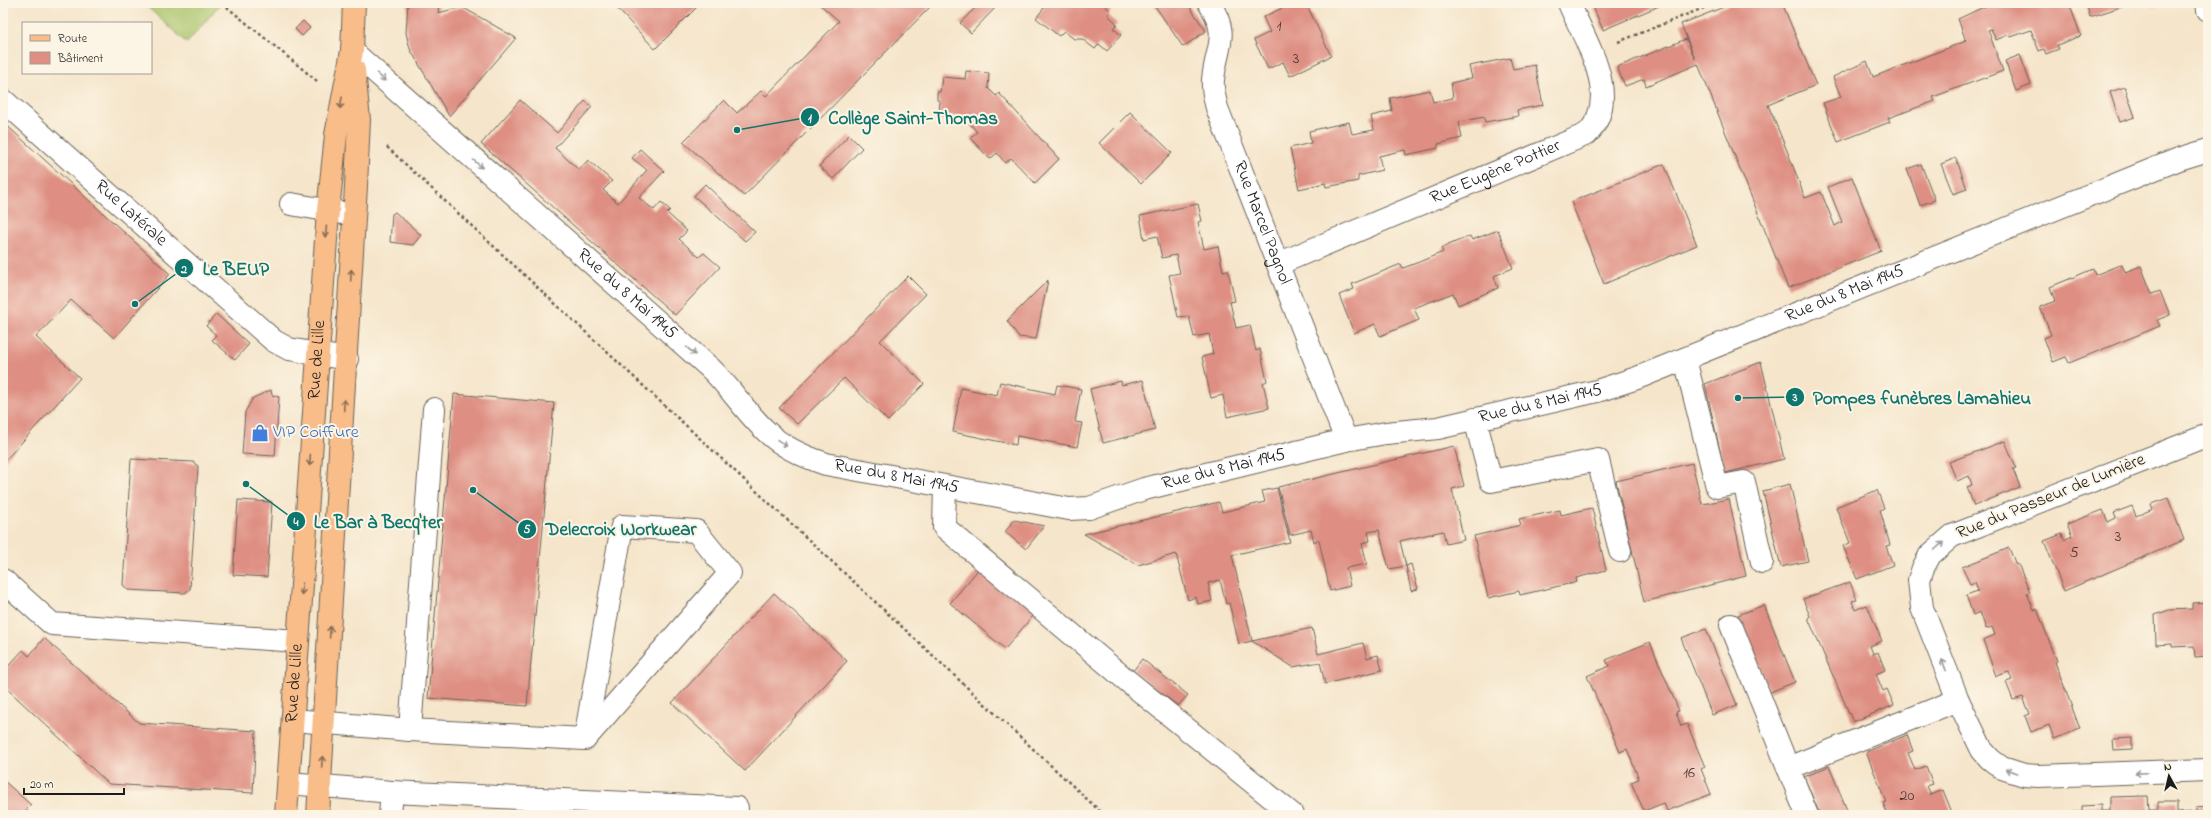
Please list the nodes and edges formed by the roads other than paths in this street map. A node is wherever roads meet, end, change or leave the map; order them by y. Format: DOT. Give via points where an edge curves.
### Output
graph roads {
  1 [pos="354,3"];
  2 [pos="1209,3"];
  3 [pos="2206,3"];
  4 [pos="1570,5"];
  5 [pos="2208,10"];
  6 [pos="352,51"];
  7 [pos="3,100"];
  8 [pos="2208,150"];
  9 [pos="291,204"];
  10 [pos="328,211"];
  11 [pos="354,215"];
  12 [pos="1278,264"];
  13 [pos="317,354"];
  14 [pos="347,358"];
  15 [pos="1685,358"];
  16 [pos="434,409"];
  17 [pos="1475,419"];
  18 [pos="2208,435"];
  19 [pos="1346,440"];
  20 [pos="945,487"];
  21 [pos="1620,551"];
  22 [pos="1762,562"];
  23 [pos="3,580"];
  24 [pos="1731,625"];
  25 [pos="298,641"];
  26 [pos="1958,700"];
  27 [pos="293,720"];
  28 [pos="324,723"];
  29 [pos="410,730"];
  30 [pos="585,739"];
  31 [pos="1788,768"];
  32 [pos="2208,770"];
  33 [pos="288,782"];
  34 [pos="320,784"];
  35 [pos="392,792"];
  36 [pos="737,808"];
  37 [pos="649,810"];
  38 [pos="286,815"];
  39 [pos="318,815"];
  40 [pos="390,815"];
  41 [pos="1293,815"];
  42 [pos="1807,815"];
  1 -- 6 [label="main road, Rue de Lille"];
  2 -- 12 [label="street, Rue Marcel Pagnol" via="1220,24 1221,37 1213,80 1213,95"];
  3 -- 5 [label="street"];
  4 -- 12 [label="street, Rue Eugène Pottier" via="1602,85 1601,113 1596,125 1587,134"];
  6 -- 10 [label="main road, Rue de Lille, one-way" via="341,103"];
  6 -- 11 [label="main road, Rue de Lille" via="359,120"];
  6 -- 20 [label="street, Rue du 8 Mai 1945, one-way" via="710,368 727,384 767,433 784,446 826,464"];
  7 -- 13 [label="street, Rue Latérale" via="274,341 289,349"];
  8 -- 15 [label="street, Rue du 8 Mai 1945" via="2179,159"];
  9 -- 10 [label="street"];
  10 -- 11 [label="street"];
  10 -- 13 [label="main road, Rue de Lille, one-way"];
  14 -- 11 [label="main road, Rue de Lille, one-way"];
  12 -- 19 [label="street, Rue Marcel Pagnol"];
  13 -- 14 [label="street, Rue Latérale"];
  13 -- 25 [label="main road, Rue de Lille, one-way"];
  28 -- 14 [label="main road, Rue de Lille, one-way"];
  15 -- 17 [label="street, Rue du 8 Mai 1945" via="1597,391"];
  15 -- 22 [label="street" via="1717,487 1744,482"];
  16 -- 29 [label="street"];
  17 -- 19 [label="street, Rue du 8 Mai 1945" via="1438,428"];
  17 -- 21 [label="street" via="1491,481 1598,460"];
  26 -- 18 [label="street, Rue du Passeur de Lumière, one-way" via="1922,608 1919,580 1930,555 1952,536"];
  19 -- 20 [label="street, Rue du 8 Mai 1945" via="1144,489 1089,508 1042,506"];
  20 -- 41 [label="street" via="944,528"];
  23 -- 25 [label="street" via="52,624"];
  24 -- 31 [label="street"];
  25 -- 27 [label="main road, Rue de Lille"];
  26 -- 31 [label="street"];
  32 -- 26 [label="street, Rue du Passeur de Lumière, one-way" via="2038,776 2013,772 1990,759 1982,750"];
  27 -- 28 [label="street"];
  27 -- 33 [label="main road, Rue de Lille"];
  28 -- 29 [label="street"];
  34 -- 28 [label="main road, Rue de Lille, one-way"];
  29 -- 30 [label="street"];
  30 -- 30 [label="street" via="730,573 696,531 622,526"];
  31 -- 42 [label="street"];
  33 -- 34 [label="street"];
  33 -- 38 [label="main road, Rue de Lille"];
  34 -- 35 [label="street"];
  34 -- 39 [label="main road, Rue de Lille"];
  35 -- 37 [label="street"];
  35 -- 40 [label="street"];
  36 -- 37 [label="street"];
}
